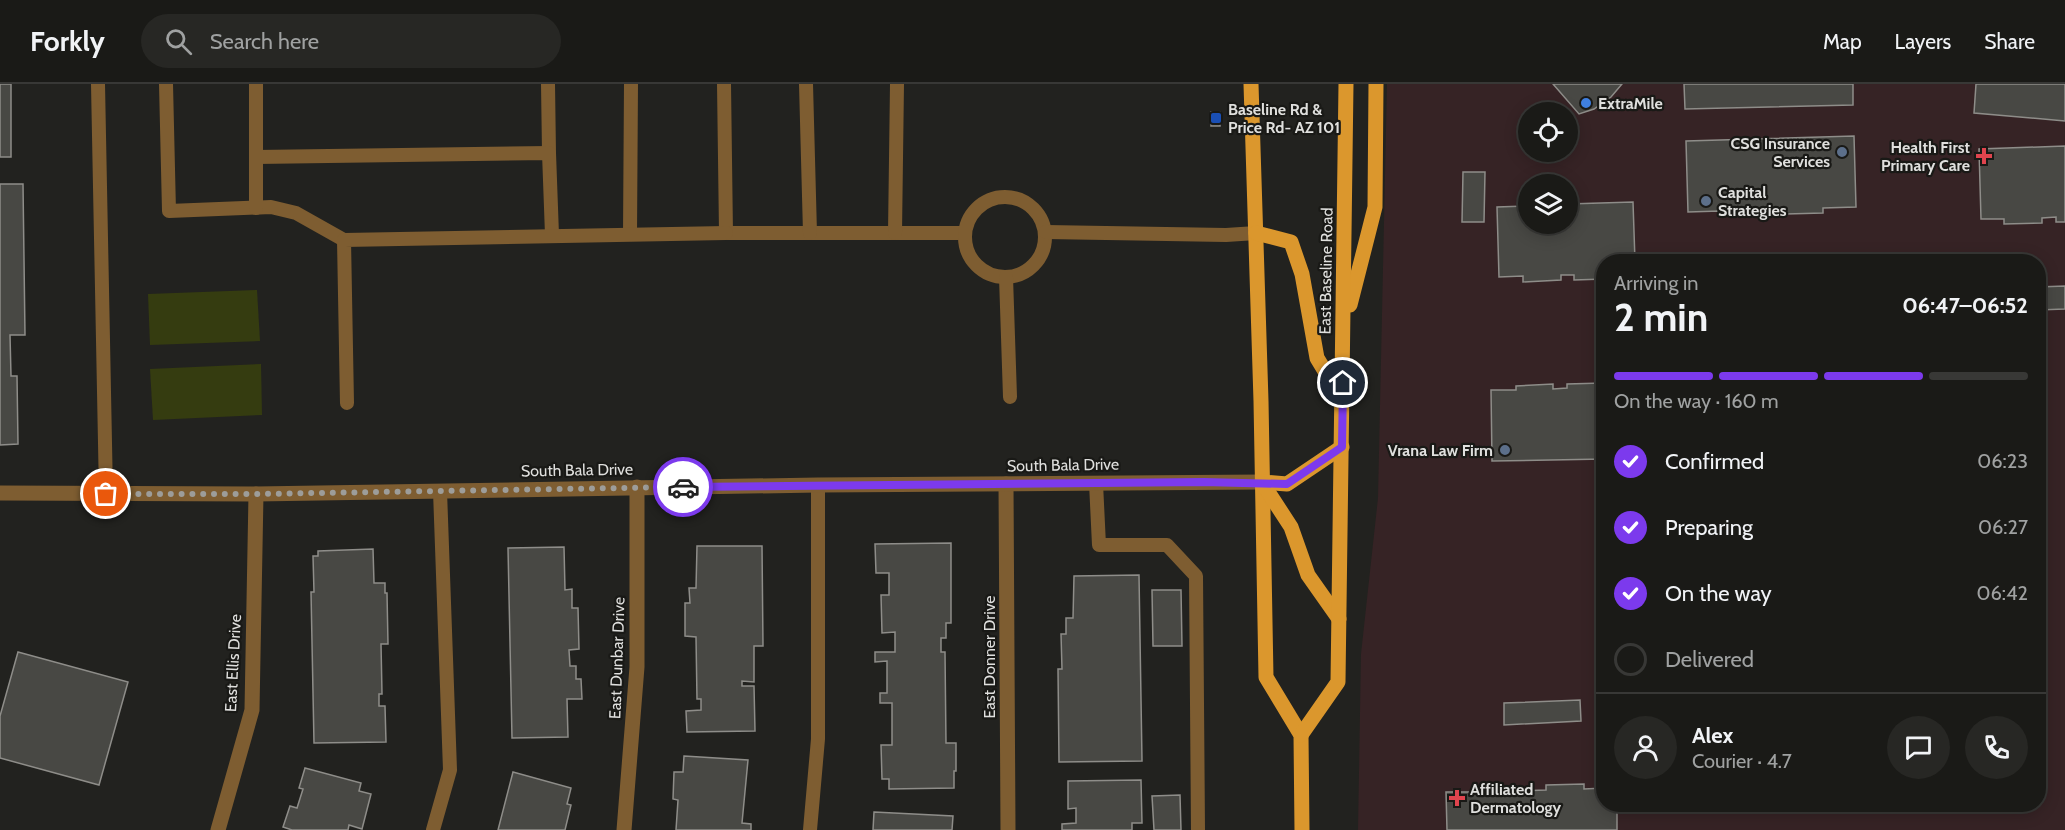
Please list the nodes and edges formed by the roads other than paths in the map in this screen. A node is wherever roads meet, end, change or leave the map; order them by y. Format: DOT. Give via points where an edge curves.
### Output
graph roads {
  1 [pos="98,84"];
  2 [pos="166,84"];
  3 [pos="256,84"];
  4 [pos="548,84"];
  5 [pos="631,84"];
  6 [pos="724,84"];
  7 [pos="806,84"];
  8 [pos="897,84"];
  9 [pos="1251,84"];
  10 [pos="1346,84"];
  11 [pos="1376,84"];
  12 [pos="549,153"];
  13 [pos="256,157"];
  14 [pos="256,208"];
  15 [pos="1046,232"];
  16 [pos="726,233"];
  17 [pos="810,233"];
  18 [pos="895,233"];
  19 [pos="965,233"];
  20 [pos="1256,233"];
  21 [pos="630,234"];
  22 [pos="552,235"];
  23 [pos="344,240"];
  24 [pos="1006,277"];
  25 [pos="1344,328"];
  26 [pos="1010,396"];
  27 [pos="1343,401"];
  28 [pos="346,403"];
  29 [pos="1342,447"];
  30 [pos="1262,482"];
  31 [pos="1096,483"];
  32 [pos="1006,484"];
  33 [pos="818,485"];
  34 [pos="637,487"];
  35 [pos="440,491"];
  36 [pos="0,493"];
  37 [pos="106,494"];
  38 [pos="256,494"];
  39 [pos="1339,619"];
  40 [pos="1301,735"];
  41 [pos="218,830"];
  42 [pos="433,830"];
  43 [pos="624,830"];
  44 [pos="810,830"];
  45 [pos="1008,830"];
  46 [pos="1198,830"];
  47 [pos="1302,830"];
  1 -- 37 [label="lane"];
  2 -- 14 [label="lane" via="169,211"];
  3 -- 13 [label="lane"];
  4 -- 12 [label="lane"];
  5 -- 21 [label="lane"];
  6 -- 16 [label="lane"];
  7 -- 17 [label="lane"];
  8 -- 18 [label="lane"];
  9 -- 20 [label="main road"];
  10 -- 25 [label="main road, East Baseline Road"];
  11 -- 25 [label="main road" via="1375,207"];
  12 -- 13 [label="lane"];
  12 -- 22 [label="lane"];
  13 -- 14 [label="lane"];
  14 -- 23 [label="lane" via="296,213"];
  15 -- 19 [label="lane" via="1035,208 1017,198 998,196 975,209"];
  15 -- 20 [label="lane"];
  15 -- 24 [label="lane" via="1040,258 1019,275"];
  16 -- 17 [label="lane"];
  16 -- 21 [label="lane"];
  17 -- 18 [label="lane"];
  18 -- 19 [label="lane"];
  19 -- 24 [label="lane" via="971,259 980,269"];
  20 -- 27 [label="main road" via="1291,242 1302,274 1317,358"];
  20 -- 30 [label="main road"];
  21 -- 22 [label="lane"];
  22 -- 23 [label="lane"];
  23 -- 28 [label="lane"];
  24 -- 26 [label="lane"];
  25 -- 27 [label="main road, East Baseline Road"];
  27 -- 29 [label="main road, East Baseline Road"];
  29 -- 30 [label="main road" via="1287,484"];
  29 -- 39 [label="main road, East Baseline Road"];
  30 -- 31 [label="street, South Bala Drive"];
  30 -- 39 [label="main road" via="1291,527 1308,575"];
  30 -- 40 [label="main road" via="1266,676"];
  31 -- 32 [label="street, South Bala Drive"];
  31 -- 46 [label="lane" via="1099,545 1167,545 1196,576"];
  32 -- 33 [label="street, South Bala Drive"];
  32 -- 45 [label="street, East Donner Drive"];
  33 -- 34 [label="street, South Bala Drive"];
  33 -- 44 [label="lane" via="818,739"];
  34 -- 35 [label="street, South Bala Drive"];
  34 -- 43 [label="street, East Dunbar Drive" via="637,667"];
  35 -- 38 [label="street, South Bala Drive"];
  35 -- 42 [label="lane" via="450,770"];
  36 -- 37 [label="street, South Bala Drive"];
  37 -- 38 [label="street, South Bala Drive"];
  38 -- 41 [label="street, East Ellis Drive" via="252,710"];
  39 -- 40 [label="main road, East Baseline Road" via="1338,682"];
  40 -- 47 [label="main road"];
}
